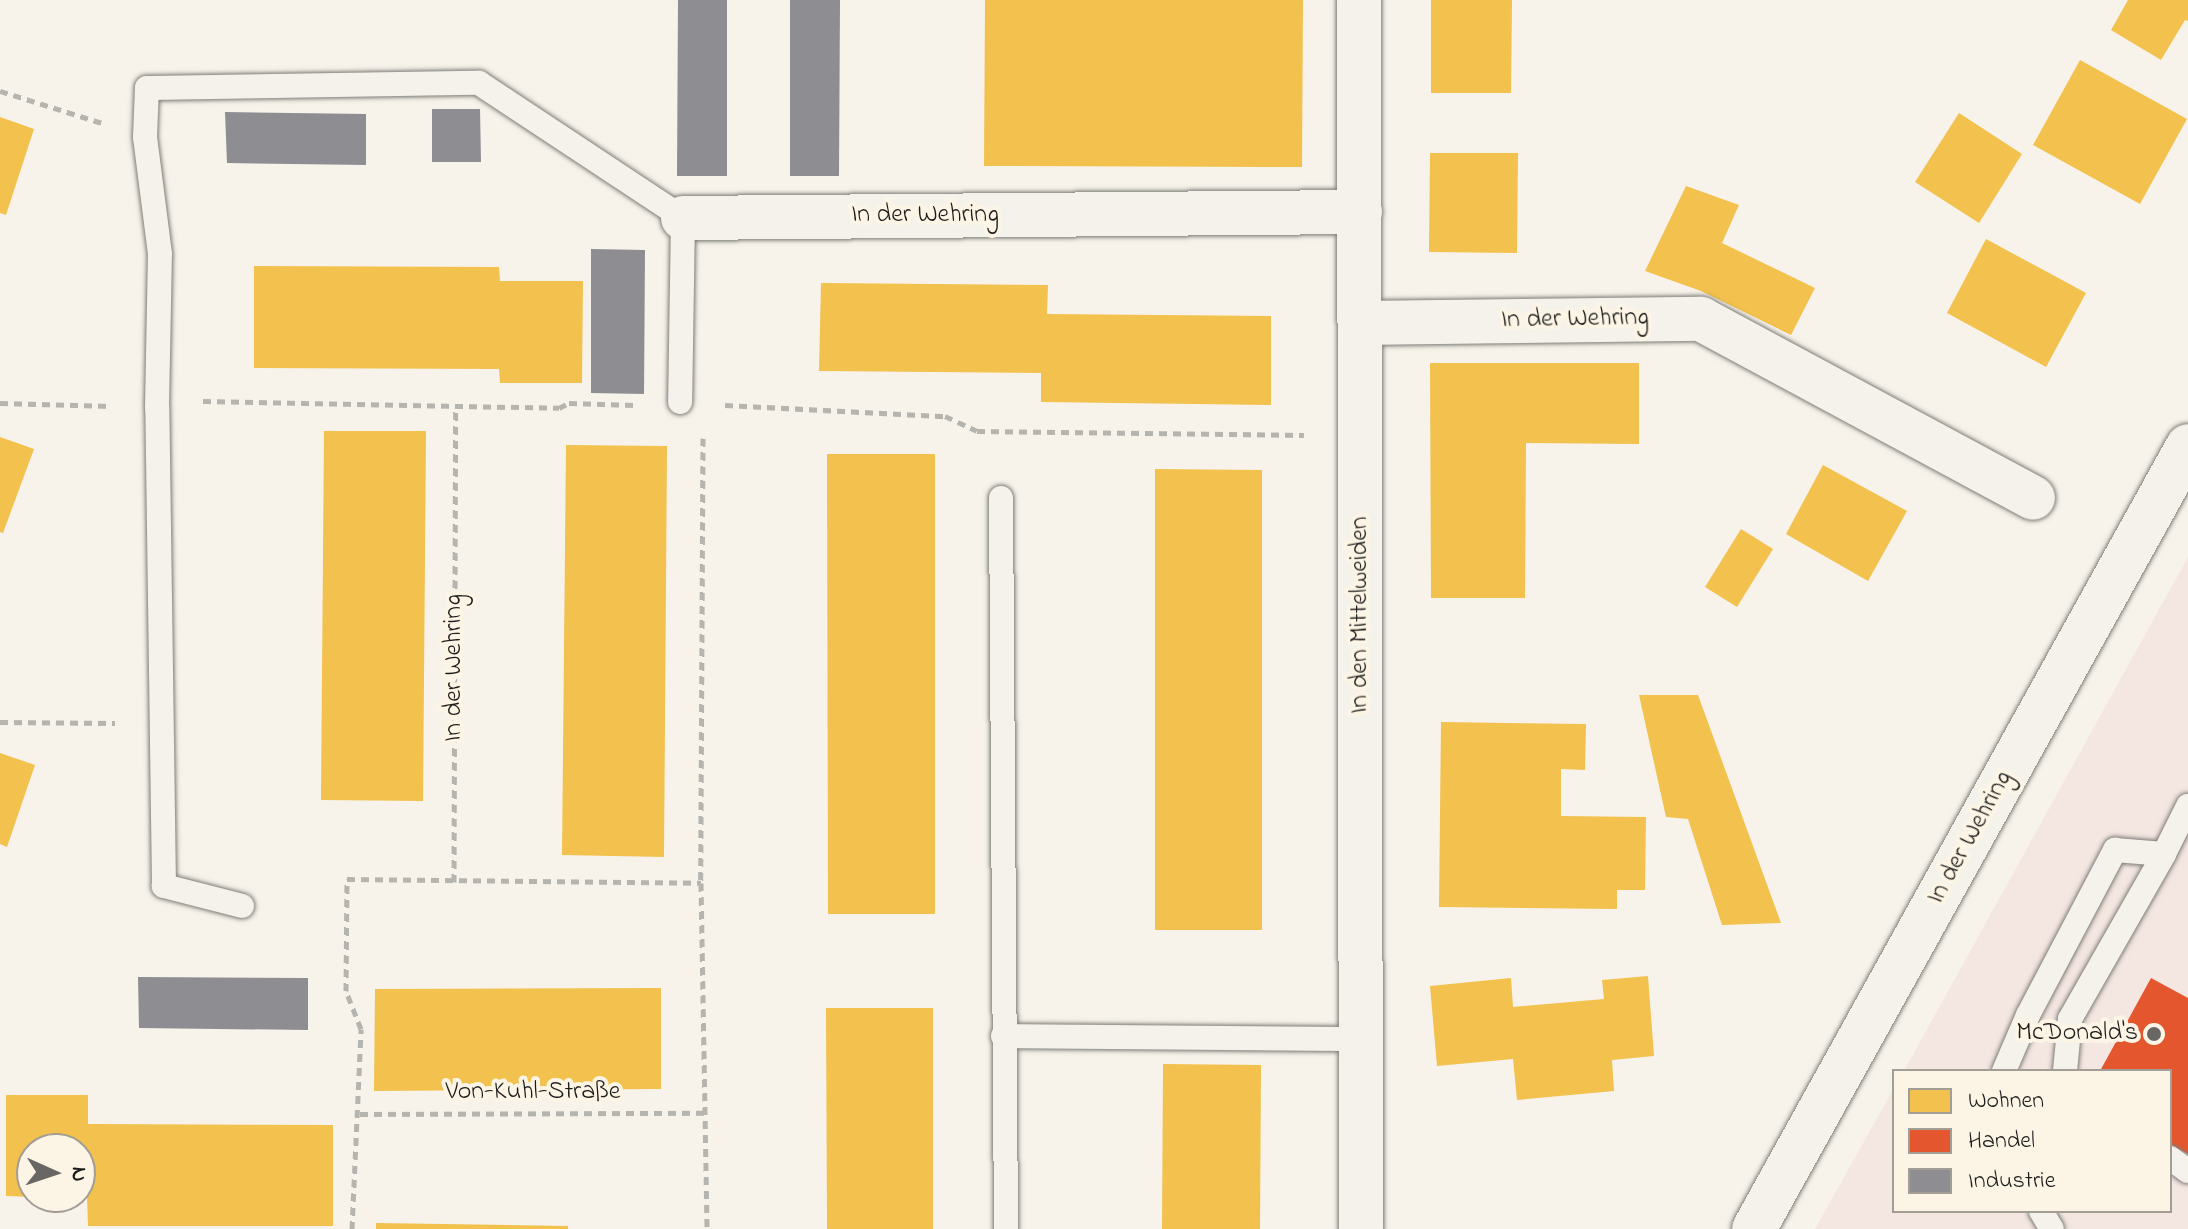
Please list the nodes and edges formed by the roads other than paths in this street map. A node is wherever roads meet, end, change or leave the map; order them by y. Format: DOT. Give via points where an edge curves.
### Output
graph roads {
  1 [pos="1359,0"];
  2 [pos="1360,212"];
  3 [pos="683,218"];
  4 [pos="1360,323"];
  5 [pos="692,403"];
  6 [pos="2188,446"];
  7 [pos="1001,498"];
  8 [pos="2033,498"];
  9 [pos="2188,806"];
  10 [pos="2164,854"];
  11 [pos="242,906"];
  12 [pos="1003,1036"];
  13 [pos="1362,1039"];
  14 [pos="2005,1069"];
  15 [pos="2065,1069"];
  16 [pos="1006,1229"];
  17 [pos="1361,1229"];
  18 [pos="1754,1229"];
  1 -- 2 [label="street, In den Mittelweiden"];
  2 -- 3 [label="street, In der Wehring"];
  2 -- 4 [label="street, In den Mittelweiden"];
  3 -- 5 [label="lane"];
  3 -- 11 [label="lane" via="479,83 147,88 145,137 160,254 164,886"];
  4 -- 8 [label="street, In der Wehring" via="1701,319"];
  4 -- 13 [label="street, In den Mittelweiden"];
  6 -- 18 [label="street, In der Wehring"];
  7 -- 12 [label="lane"];
  9 -- 10 [label="lane"];
  10 -- 14 [label="lane" via="2115,850"];
  10 -- 15 [label="lane" via="2070,1019"];
  12 -- 13 [label="lane"];
  12 -- 16 [label="lane"];
  13 -- 17 [label="street, In den Mittelweiden"];
}
